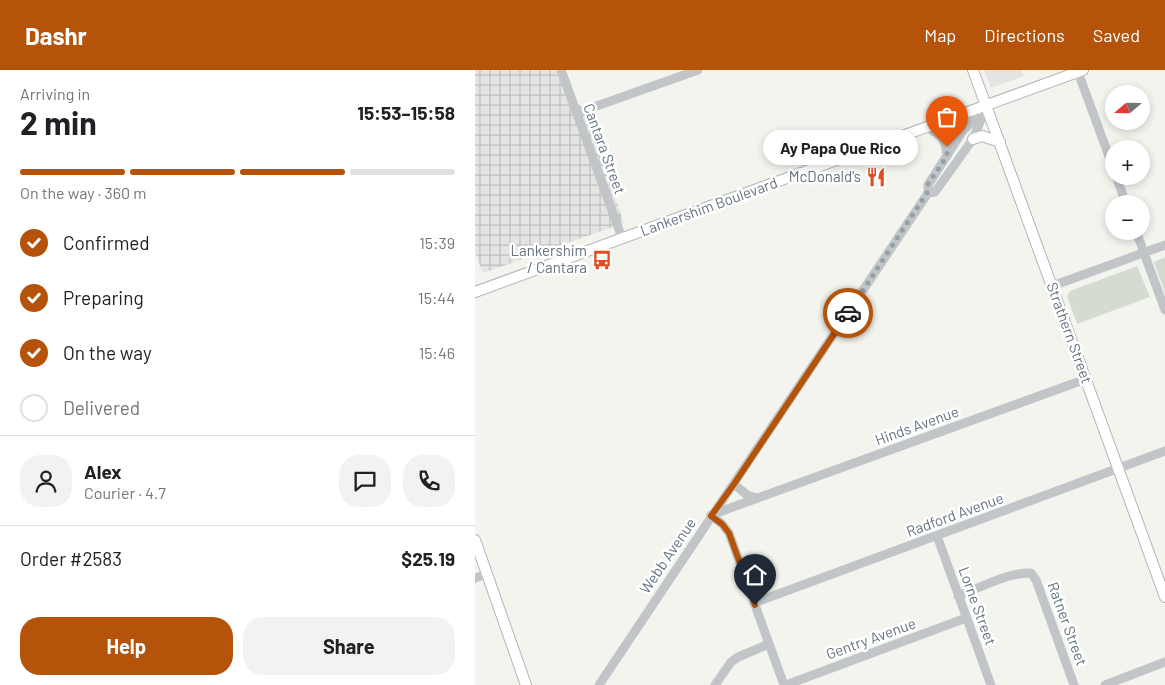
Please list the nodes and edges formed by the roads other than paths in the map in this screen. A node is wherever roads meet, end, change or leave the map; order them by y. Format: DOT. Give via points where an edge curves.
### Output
graph roads {
  1 [pos="561,70"];
  2 [pos="698,70"];
  3 [pos="973,70"];
  4 [pos="1080,71"];
  5 [pos="987,106"];
  6 [pos="577,113"];
  7 [pos="927,127"];
  8 [pos="973,138"];
  9 [pos="1000,142"];
  10 [pos="1105,144"];
  11 [pos="947,156"];
  12 [pos="927,193"];
  13 [pos="622,238"];
  14 [pos="1139,240"];
  15 [pos="1165,245"];
  16 [pos="1144,253"];
  17 [pos="1052,286"];
  18 [pos="475,292"];
  19 [pos="1165,310"];
  20 [pos="1086,379"];
  21 [pos="1165,451"];
  22 [pos="1118,468"];
  23 [pos="734,484"];
  24 [pos="757,498"];
  25 [pos="711,516"];
  26 [pos="937,536"];
  27 [pos="475,540"];
  28 [pos="487,574"];
  29 [pos="475,578"];
  30 [pos="958,596"];
  31 [pos="1165,597"];
  32 [pos="754,603"];
  33 [pos="966,618"];
  34 [pos="769,644"];
  35 [pos="1165,662"];
  36 [pos="526,685"];
  37 [pos="599,685"];
  38 [pos="715,685"];
  39 [pos="785,685"];
  40 [pos="991,685"];
  41 [pos="1074,685"];
  42 [pos="1105,685"];
  1 -- 6 [label="street, Cantara Street"];
  2 -- 6 [label="street"];
  3 -- 5 [label="main road, Strathern Street"];
  4 -- 5 [label="main road, Lankershim Boulevard"];
  4 -- 10 [label="street"];
  5 -- 7 [label="main road, Lankershim Boulevard"];
  5 -- 8 [label="street, Webb Avenue"];
  5 -- 9 [label="main road, Strathern Street"];
  5 -- 11 [label="street, Webb Avenue" via="962,132"];
  6 -- 13 [label="street, Cantara Street"];
  7 -- 11 [label="street" via="943,138"];
  7 -- 13 [label="main road, Lankershim Boulevard"];
  8 -- 9 [label="main road" via="982,136"];
  8 -- 12 [label="street, Webb Avenue" via="935,192"];
  9 -- 17 [label="main road, Strathern Street"];
  11 -- 12 [label="street, Webb Avenue" via="928,184"];
  12 -- 23 [label="street, Webb Avenue"];
  13 -- 18 [label="main road, Lankershim Boulevard"];
  14 -- 16 [label="street"];
  15 -- 16 [label="street"];
  16 -- 17 [label="street"];
  16 -- 19 [label="street"];
  17 -- 20 [label="main road, Strathern Street"];
  20 -- 22 [label="main road, Strathern Street"];
  20 -- 24 [label="street, Hinds Avenue"];
  21 -- 22 [label="street, Radford Avenue"];
  22 -- 26 [label="street, Radford Avenue"];
  22 -- 31 [label="main road, Strathern Street"];
  23 -- 24 [label="street" via="747,495"];
  23 -- 25 [label="street, Webb Avenue"];
  24 -- 25 [label="street, Hinds Avenue"];
  25 -- 32 [label="street" via="729,533"];
  25 -- 37 [label="street, Webb Avenue"];
  26 -- 30 [label="street, Lorne Street"];
  26 -- 32 [label="street, Radford Avenue"];
  27 -- 28 [label="main road"];
  28 -- 29 [label="street"];
  28 -- 36 [label="main road"];
  30 -- 33 [label="street, Lorne Street"];
  30 -- 41 [label="street, Ratner Street" via="1012,575 1031,573"];
  32 -- 34 [label="street"];
  33 -- 39 [label="street, Gentry Avenue"];
  33 -- 40 [label="street, Lorne Street"];
  34 -- 38 [label="street" via="738,656"];
  34 -- 39 [label="street"];
  35 -- 42 [label="street"];
}
